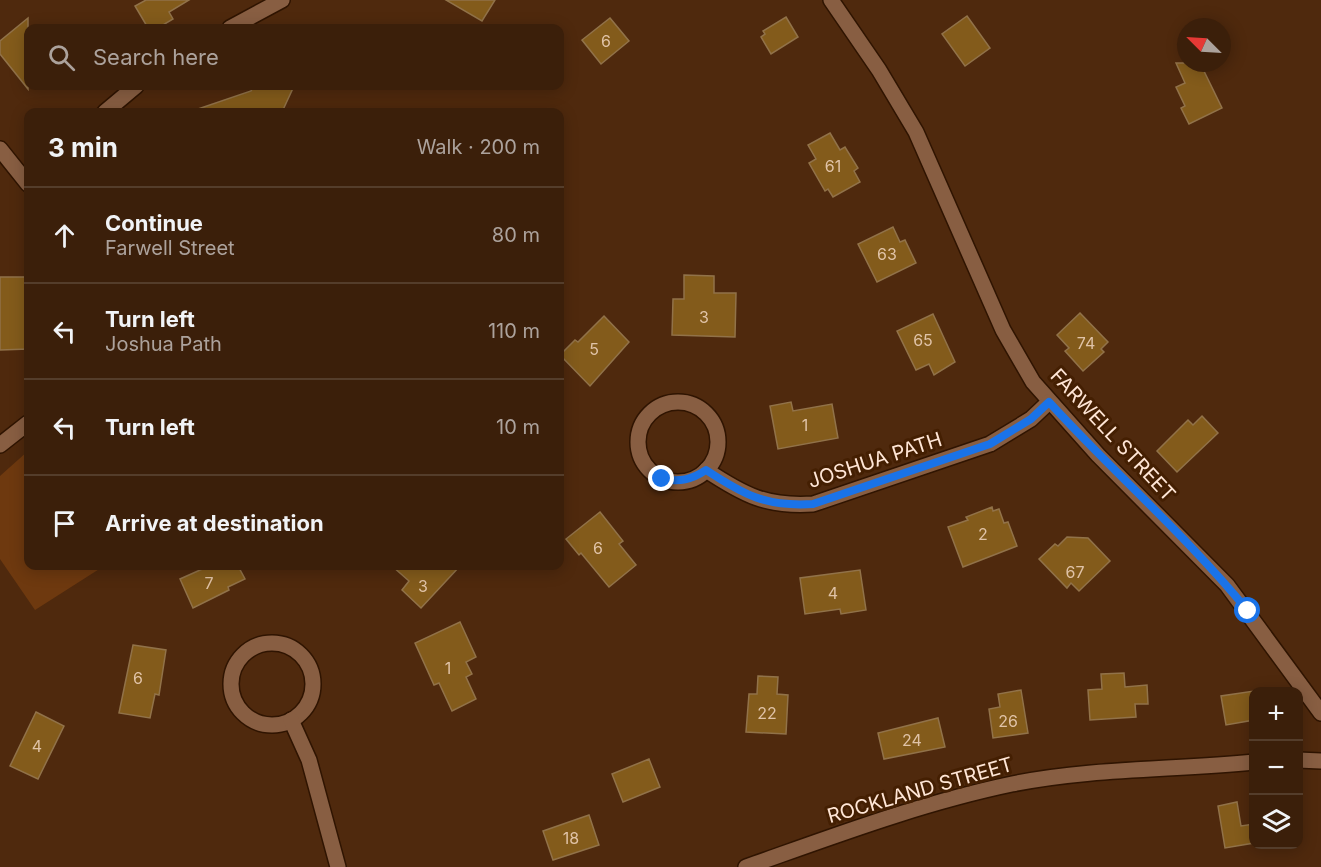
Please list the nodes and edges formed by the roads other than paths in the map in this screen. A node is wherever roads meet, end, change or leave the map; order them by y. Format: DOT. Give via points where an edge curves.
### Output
graph roads {
  1 [pos="282,0"];
  2 [pos="831,0"];
  3 [pos="237,24"];
  4 [pos="131,90"];
  5 [pos="110,108"];
  6 [pos="0,149"];
  7 [pos="24,177"];
  8 [pos="1049,402"];
  9 [pos="24,426"];
  10 [pos="0,444"];
  11 [pos="706,470"];
  12 [pos="1321,713"];
  13 [pos="291,720"];
  14 [pos="1303,760"];
  15 [pos="1321,761"];
  16 [pos="1249,762"];
  17 [pos="338,867"];
  18 [pos="746,867"];
  1 -- 3 [label="street"];
  2 -- 8 [label="street, FARWELL STREET" via="916,132 1003,330 1017,358"];
  4 -- 5 [label="street"];
  6 -- 7 [label="street"];
  8 -- 11 [label="street, JOSHUA PATH" via="1031,419 990,444 813,504 788,506 761,501"];
  8 -- 12 [label="street, FARWELL STREET" via="1227,585"];
  9 -- 10 [label="street"];
  11 -- 11 [label="street" via="678,482 652,473 639,452 639,431 646,417 659,407 676,402 703,411 716,430 717,442 715,456"];
  13 -- 13 [label="street" via="302,712 312,694 313,681 306,660 289,646 276,642 248,650 232,673 232,695 238,707 258,723 270,725"];
  13 -- 17 [label="street" via="309,760"];
  14 -- 15 [label="street"];
  16 -- 18 [label="street, ROCKLAND STREET" via="1012,784 884,819"];
}
